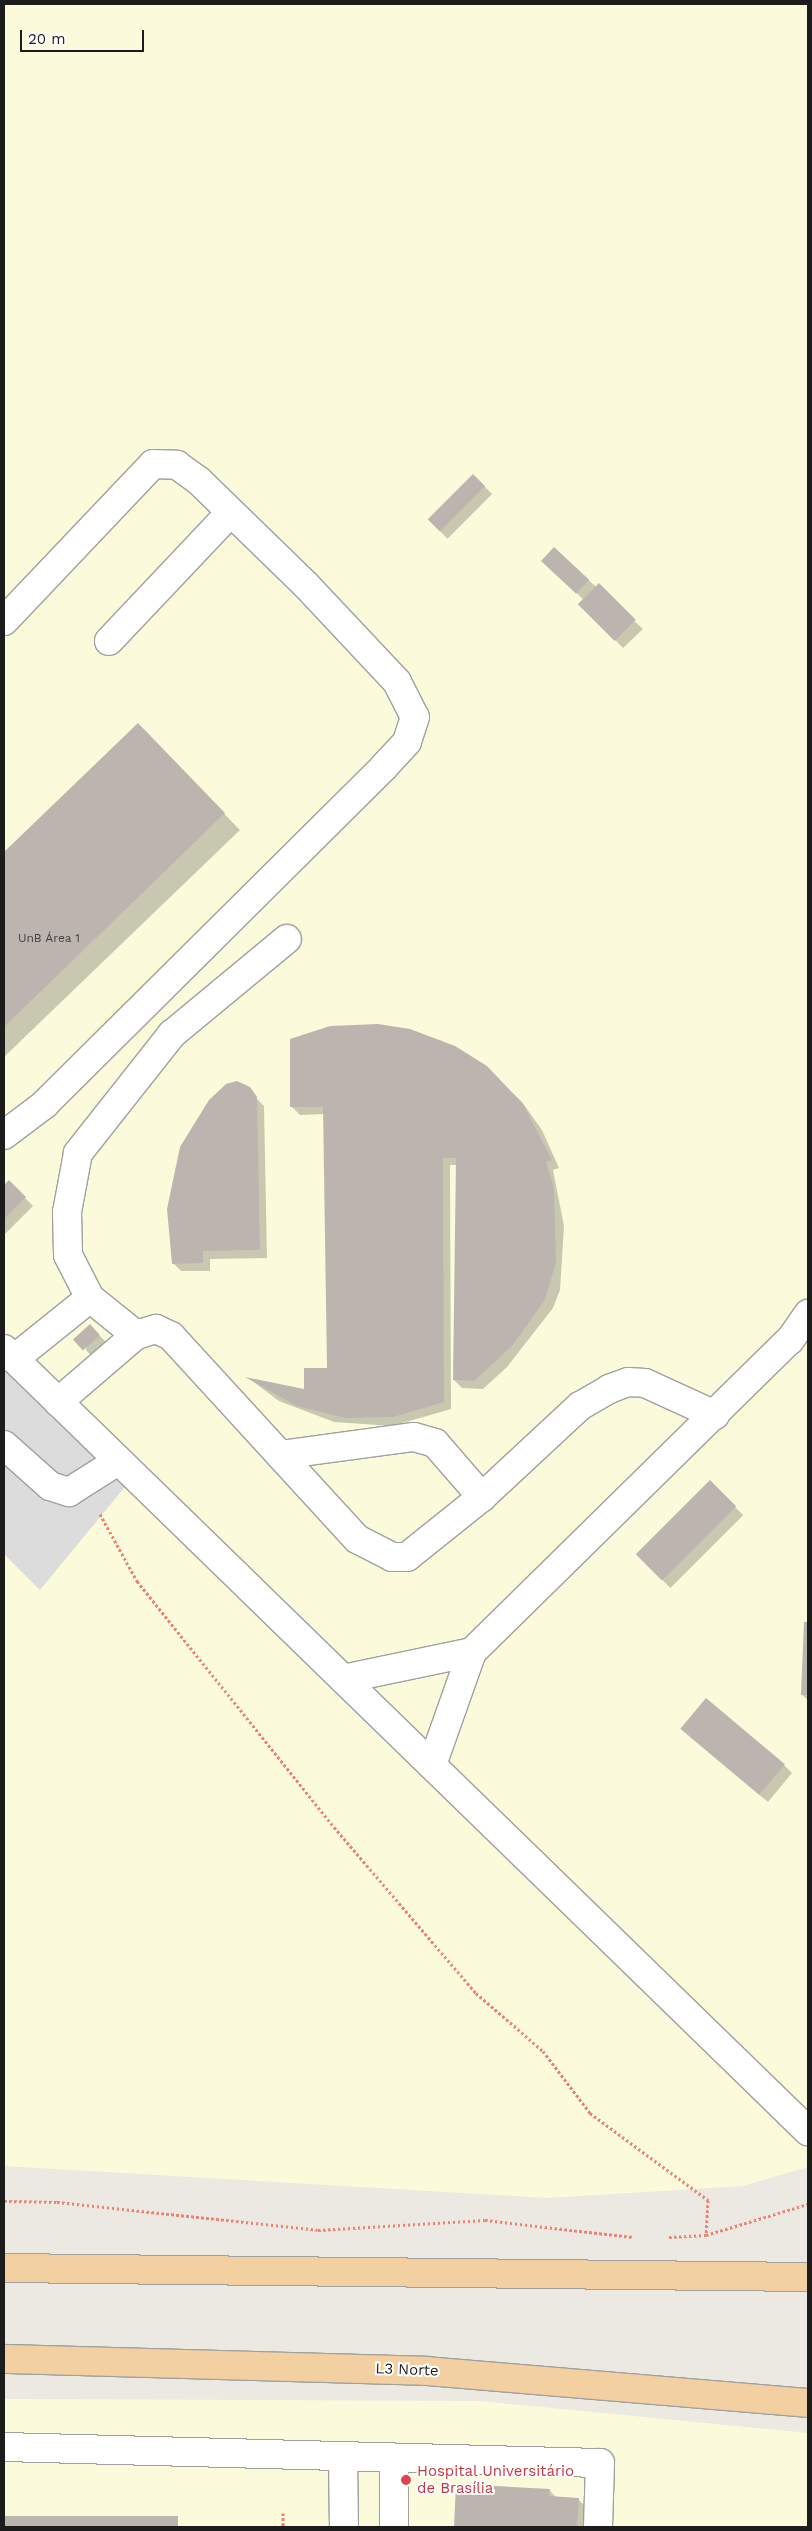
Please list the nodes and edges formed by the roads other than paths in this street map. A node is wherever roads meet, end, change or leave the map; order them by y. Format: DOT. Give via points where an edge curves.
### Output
graph roads {
  1 [pos="230,514"];
  2 [pos="4,621"];
  3 [pos="109,641"];
  4 [pos="287,939"];
  5 [pos="4,1135"];
  6 [pos="90,1298"];
  7 [pos="808,1314"];
  8 [pos="136,1335"];
  9 [pos="9,1354"];
  10 [pos="58,1402"];
  11 [pos="715,1415"];
  12 [pos="4,1445"];
  13 [pos="280,1456"];
  14 [pos="118,1461"];
  15 [pos="482,1497"];
  16 [pos="472,1652"];
  17 [pos="343,1679"];
  18 [pos="432,1765"];
  19 [pos="808,2131"];
  20 [pos="4,2268"];
  21 [pos="808,2277"];
  22 [pos="4,2359"];
  23 [pos="808,2404"];
  24 [pos="4,2447"];
  25 [pos="343,2457"];
  26 [pos="394,2458"];
  27 [pos="344,2527"];
  28 [pos="394,2527"];
  29 [pos="598,2527"];
  1 -- 2 [label="street" via="198,480 176,466 153,464"];
  1 -- 3 [label="street"];
  1 -- 5 [label="street" via="306,585 397,682 411,701 413,731 383,768 45,1104"];
  4 -- 6 [label="street" via="172,1034 78,1153 67,1212 68,1255"];
  6 -- 8 [label="street"];
  6 -- 9 [label="street"];
  7 -- 11 [label="street" via="790,1340"];
  8 -- 10 [label="street"];
  8 -- 13 [label="street" via="156,1329 171,1336"];
  9 -- 10 [label="street"];
  10 -- 14 [label="street"];
  11 -- 15 [label="street" via="645,1384 628,1382 580,1406"];
  11 -- 16 [label="street"];
  12 -- 14 [label="street" via="50,1486 69,1492"];
  13 -- 15 [label="street" via="414,1437 435,1443"];
  13 -- 15 [label="street" via="357,1538 392,1557 407,1557"];
  14 -- 17 [label="street"];
  16 -- 17 [label="street"];
  16 -- 18 [label="street"];
  17 -- 18 [label="street"];
  18 -- 19 [label="street"];
  20 -- 21 [label="main road"];
  22 -- 23 [label="main road, L3 Norte" via="427,2371"];
  24 -- 25 [label="street"];
  25 -- 26 [label="street"];
  25 -- 27 [label="street"];
  26 -- 28 [label="street"];
  26 -- 29 [label="street" via="600,2463"];
}
